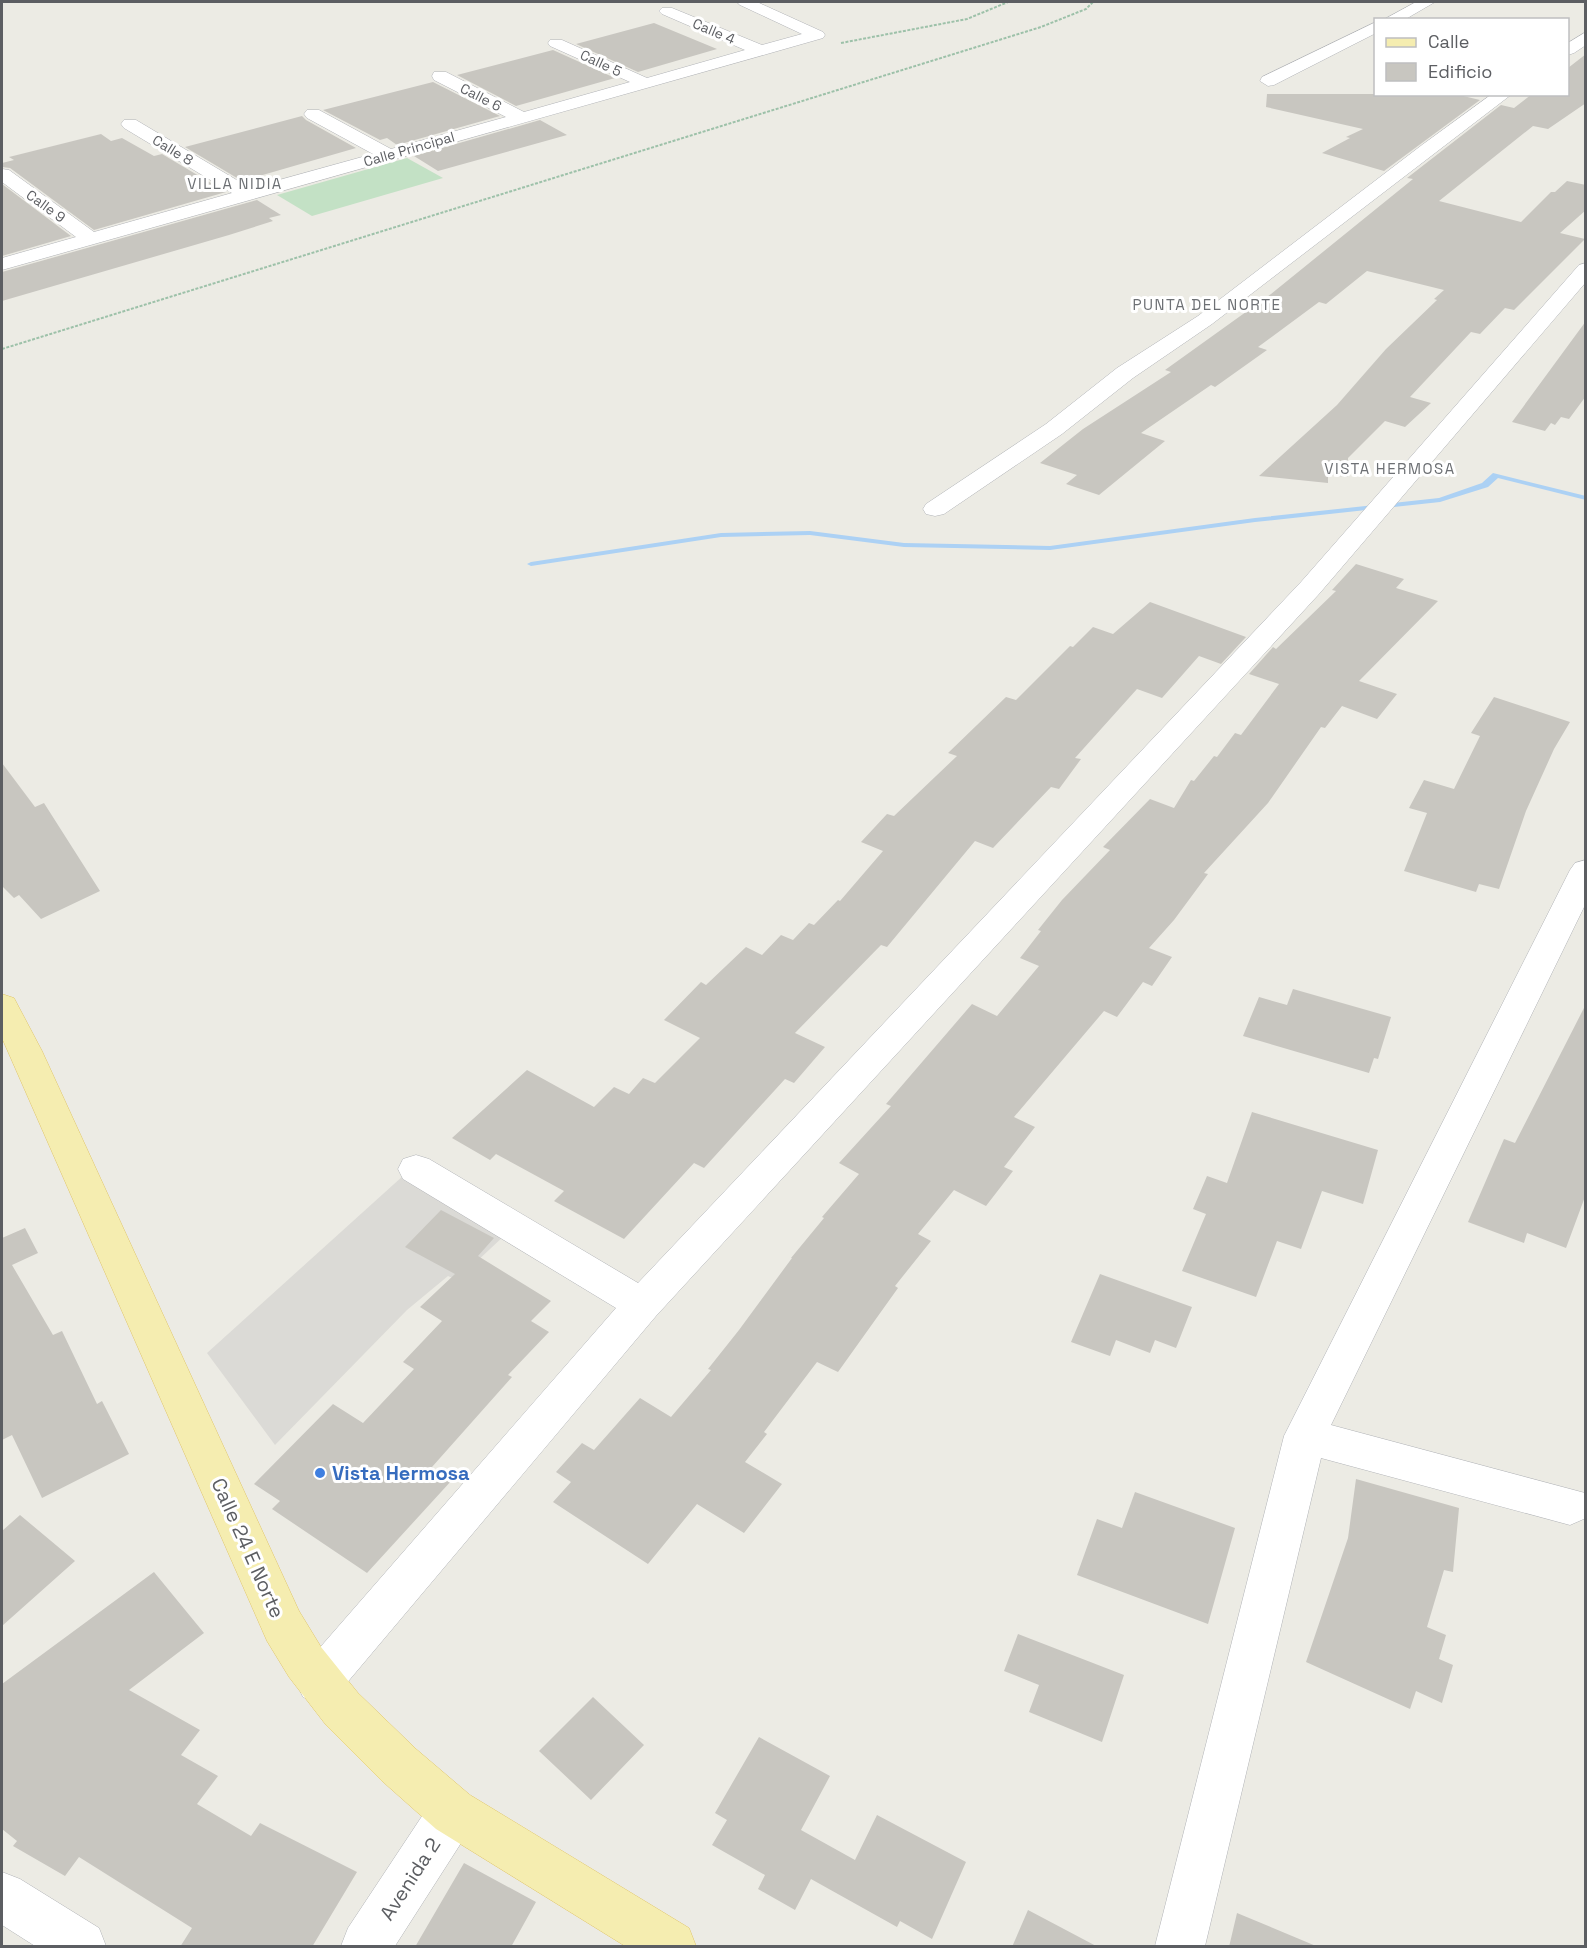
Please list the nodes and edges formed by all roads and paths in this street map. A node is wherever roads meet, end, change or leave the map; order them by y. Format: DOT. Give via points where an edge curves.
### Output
graph roads {
  1 [pos="746,2"];
  2 [pos="1008,2"];
  3 [pos="1093,2"];
  4 [pos="1427,2"];
  5 [pos="667,11"];
  6 [pos="1395,18"];
  7 [pos="1374,28"];
  8 [pos="1586,37"];
  9 [pos="556,43"];
  10 [pos="788,43"];
  11 [pos="1569,49"];
  12 [pos="761,51"];
  13 [pos="440,76"];
  14 [pos="1268,81"];
  15 [pos="645,83"];
  16 [pos="1501,96"];
  17 [pos="313,114"];
  18 [pos="522,118"];
  19 [pos="130,124"];
  20 [pos="388,155"];
  21 [pos="2,174"];
  22 [pos="248,195"];
  23 [pos="91,239"];
  24 [pos="2,264"];
  25 [pos="1586,270"];
  26 [pos="2,349"];
  27 [pos="935,509"];
  28 [pos="1586,870"];
  29 [pos="2,1006"];
  30 [pos="417,1168"];
  31 [pos="642,1305"];
  32 [pos="1305,1436"];
  33 [pos="1570,1506"];
  34 [pos="319,1682"];
  35 [pos="453,1812"];
  36 [pos="2,1897"];
  37 [pos="81,1947"];
  38 [pos="366,1947"];
  39 [pos="671,1947"];
  40 [pos="1180,1947"];
  1 -- 10 [label="street, Calle Principal" via="817,35"];
  2 -- 10 [label="path" via="967,19 932,27 817,47"];
  3 -- 26 [label="path" via="1086,9 1041,27"];
  4 -- 6 [label="street"];
  5 -- 12 [label="street, Calle 4"];
  7 -- 14 [label="street"];
  8 -- 11 [label="street"];
  9 -- 15 [label="street, Calle 5"];
  10 -- 12 [label="street, Calle Principal"];
  12 -- 15 [label="street, Calle Principal"];
  13 -- 18 [label="street, Calle 6"];
  15 -- 18 [label="street, Calle Principal"];
  16 -- 27 [label="street" via="1206,320"];
  17 -- 20 [label="street"];
  18 -- 20 [label="street, Calle Principal"];
  19 -- 22 [label="street, Calle 8"];
  20 -- 22 [label="street, Calle Principal"];
  21 -- 23 [label="street, Calle 9"];
  22 -- 23 [label="street, Calle Principal"];
  23 -- 24 [label="street, Calle Principal"];
  25 -- 31 [label="street" via="1310,588"];
  28 -- 32 [label="street"];
  29 -- 34 [label="main road, Calle 24 E Norte" via="283,1626"];
  30 -- 31 [label="street"];
  31 -- 34 [label="street"];
  32 -- 33 [label="street"];
  32 -- 40 [label="street"];
  34 -- 35 [label="main road, Calle 24 E Norte" via="399,1765"];
  35 -- 38 [label="street, Avenida 2"];
  35 -- 39 [label="main road, Calle 24 E Norte"];
  36 -- 37 [label="street"];
}
